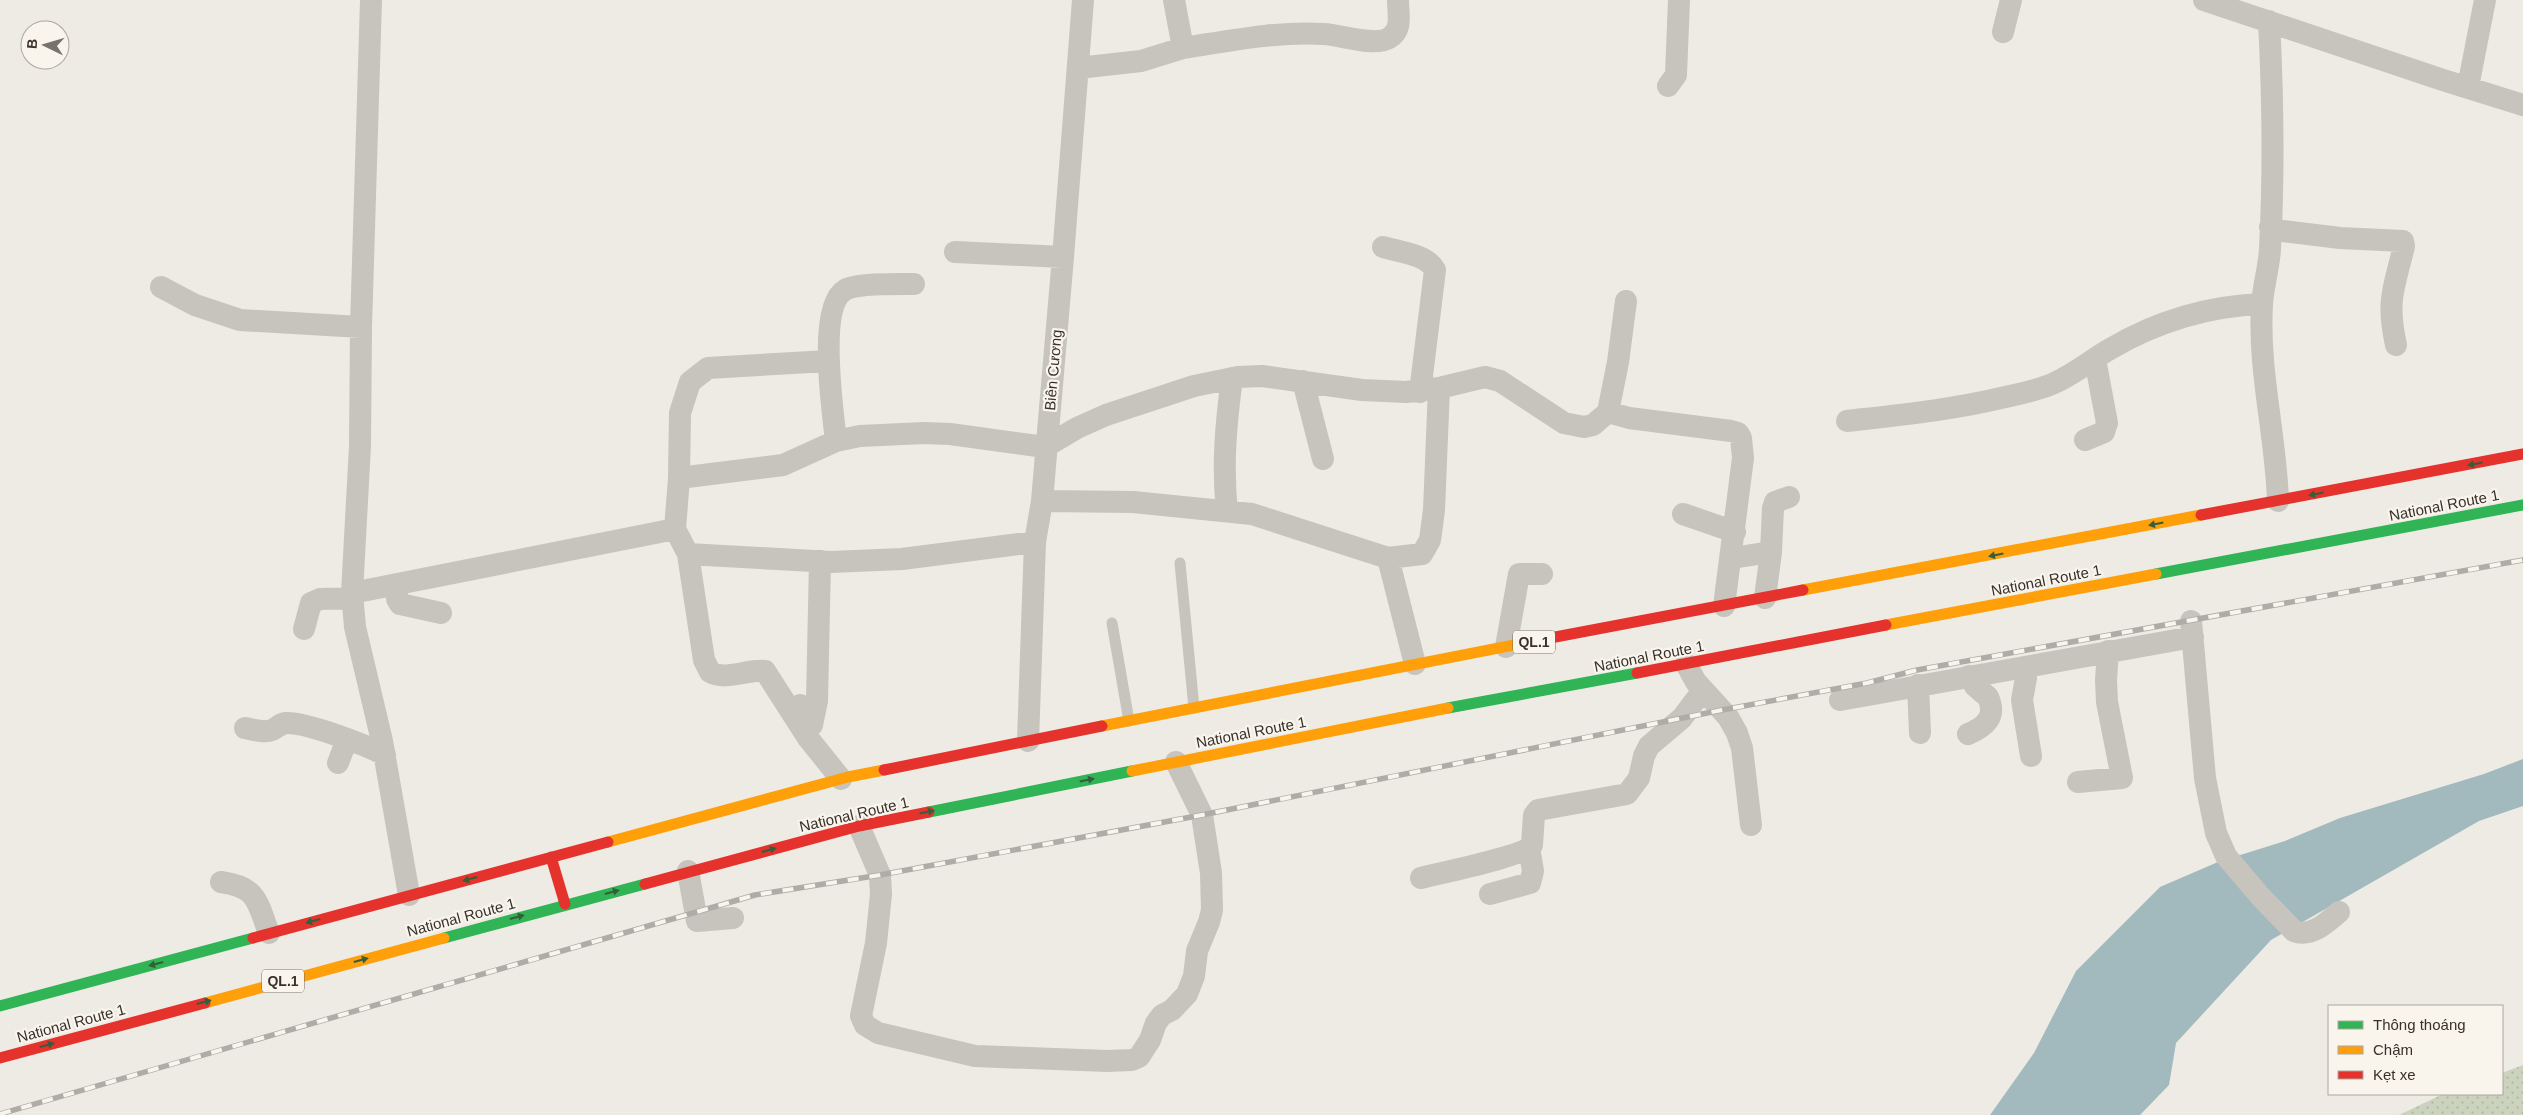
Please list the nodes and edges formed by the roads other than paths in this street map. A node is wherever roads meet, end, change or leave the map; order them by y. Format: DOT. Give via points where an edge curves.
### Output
graph roads {
  1 [pos="371,0"];
  2 [pos="1083,0"];
  3 [pos="1174,0"];
  4 [pos="1398,0"];
  5 [pos="1679,0"];
  6 [pos="2011,0"];
  7 [pos="2204,0"];
  8 [pos="2485,0"];
  9 [pos="2270,21"];
  10 [pos="2003,32"];
  11 [pos="1183,48"];
  12 [pos="1078,68"];
  13 [pos="1668,86"];
  14 [pos="2468,87"];
  15 [pos="2523,105"];
  16 [pos="2270,227"];
  17 [pos="1383,247"];
  18 [pos="956,252"];
  19 [pos="1063,257"];
  20 [pos="914,284"];
  21 [pos="161,287"];
  22 [pos="1626,301"];
  23 [pos="2262,304"];
  24 [pos="361,327"];
  25 [pos="2396,345"];
  26 [pos="2095,360"];
  27 [pos="828,361"];
  28 [pos="1232,378"];
  29 [pos="1303,381"];
  30 [pos="1430,390"];
  31 [pos="1608,412"];
  32 [pos="1847,420"];
  33 [pos="2085,440"];
  34 [pos="836,441"];
  35 [pos="1045,447"];
  36 [pos="2523,454"];
  37 [pos="1323,459"];
  38 [pos="679,478"];
  39 [pos="1789,497"];
  40 [pos="1042,501"];
  41 [pos="2278,501"];
  42 [pos="2523,505"];
  43 [pos="1227,511"];
  44 [pos="1683,514"];
  45 [pos="675,529"];
  46 [pos="1735,532"];
  47 [pos="1035,542"];
  48 [pos="1771,552"];
  49 [pos="688,554"];
  50 [pos="1388,558"];
  51 [pos="1732,558"];
  52 [pos="820,561"];
  53 [pos="1180,563"];
  54 [pos="1542,574"];
  55 [pos="397,584"];
  56 [pos="352,595"];
  57 [pos="1765,598"];
  58 [pos="1724,606"];
  59 [pos="441,613"];
  60 [pos="1112,623"];
  61 [pos="304,630"];
  62 [pos="1506,647"];
  63 [pos="2108,651"];
  64 [pos="1415,664"];
  65 [pos="1686,664"];
  66 [pos="2024,667"];
  67 [pos="779,672"];
  68 [pos="1970,676"];
  69 [pos="1918,685"];
  70 [pos="1703,690"];
  71 [pos="1840,700"];
  72 [pos="1194,708"];
  73 [pos="1129,721"];
  74 [pos="245,728"];
  75 [pos="1920,732"];
  76 [pos="1968,734"];
  77 [pos="347,739"];
  78 [pos="1028,741"];
  79 [pos="385,755"];
  80 [pos="2031,756"];
  81 [pos="1176,762"];
  82 [pos="338,763"];
  83 [pos="841,779"];
  84 [pos="2078,782"];
  85 [pos="1751,825"];
  86 [pos="859,826"];
  87 [pos="1529,848"];
  88 [pos="551,856"];
  89 [pos="688,871"];
  90 [pos="1421,878"];
  91 [pos="221,882"];
  92 [pos="1490,894"];
  93 [pos="409,895"];
  94 [pos="565,904"];
  95 [pos="2339,912"];
  96 [pos="733,918"];
  97 [pos="269,933"];
  98 [pos="0,1006"];
  99 [pos="0,1058"];
  1 -- 24 [label="street"];
  2 -- 12 [label="street, Biên Cương"];
  3 -- 11 [label="street"];
  4 -- 11 [label="street" via="1399,24 1386,40 1292,33"];
  5 -- 13 [label="street" via="1676,75"];
  6 -- 10 [label="street"];
  7 -- 9 [label="street"];
  8 -- 14 [label="street"];
  9 -- 14 [label="street"];
  9 -- 16 [label="street"];
  11 -- 12 [label="street" via="1141,61"];
  12 -- 19 [label="street, Biên Cương"];
  14 -- 15 [label="street"];
  16 -- 23 [label="street"];
  16 -- 25 [label="street" via="2283,232 2403,241 2390,302"];
  17 -- 30 [label="street" via="1424,259 1435,270"];
  18 -- 19 [label="street"];
  19 -- 35 [label="street, Biên Cương"];
  20 -- 27 [label="street" via="845,290 833,312"];
  21 -- 24 [label="street" via="195,306 240,320"];
  22 -- 31 [label="street"];
  23 -- 26 [label="street" via="2241,305 2155,325"];
  23 -- 41 [label="street" via="2263,349"];
  24 -- 56 [label="street" via="360,446"];
  26 -- 32 [label="street" via="2051,384 2006,397 1933,412"];
  26 -- 33 [label="street" via="2107,423 2104,432"];
  27 -- 34 [label="street"];
  27 -- 38 [label="street" via="708,368 700,373 690,382 680,413"];
  28 -- 29 [label="street" via="1262,376"];
  28 -- 35 [label="street" via="1194,386 1106,415"];
  28 -- 43 [label="street" via="1223,476"];
  29 -- 30 [label="street" via="1362,390"];
  29 -- 37 [label="street"];
  30 -- 31 [label="street" via="1476,378 1495,379 1564,423 1574,426 1593,424"];
  30 -- 50 [label="street" via="1434,510 1430,540 1422,554"];
  31 -- 46 [label="street" via="1629,418 1738,433 1743,458"];
  34 -- 35 [label="street" via="860,436 924,433"];
  34 -- 38 [label="street" via="783,465"];
  35 -- 40 [label="street, Biên Cương"];
  36 -- 41 [label="highway, QL.1, one-way"];
  38 -- 45 [label="street"];
  39 -- 48 [label="street" via="1779,500 1773,508"];
  40 -- 43 [label="street" via="1133,502"];
  40 -- 47 [label="street, Biên Cương"];
  41 -- 57 [label="highway, QL.1, one-way"];
  42 -- 65 [label="highway, National Route 1 / QL.1"];
  43 -- 50 [label="street" via="1287,524"];
  44 -- 46 [label="street"];
  45 -- 49 [label="street"];
  45 -- 55 [label="street"];
  46 -- 51 [label="street"];
  47 -- 52 [label="street" via="902,559"];
  47 -- 78 [label="street, Biên Cương"];
  48 -- 51 [label="street"];
  48 -- 57 [label="street"];
  49 -- 52 [label="street"];
  49 -- 83 [label="street" via="704,660 710,672 722,675 766,671 808,738"];
  50 -- 64 [label="street"];
  51 -- 58 [label="street"];
  52 -- 67 [label="street" via="818,701 812,725"];
  53 -- 72 [label="lane"];
  54 -- 62 [label="street" via="1519,574"];
  55 -- 56 [label="street"];
  55 -- 59 [label="street" via="400,604"];
  56 -- 61 [label="street" via="314,601 309,605"];
  56 -- 79 [label="street" via="362,661"];
  57 -- 58 [label="highway, QL.1"];
  58 -- 62 [label="highway, QL.1"];
  60 -- 73 [label="lane"];
  62 -- 64 [label="highway, QL.1"];
  63 -- 66 [label="street"];
  63 -- 84 [label="street" via="2107,702 2122,778"];
  63 -- 95 [label="street" via="2192,629 2204,778 2216,832 2226,856 2294,931 2309,932 2326,924"];
  64 -- 72 [label="highway, QL.1"];
  65 -- 70 [label="street"];
  65 -- 81 [label="highway, National Route 1 / QL.1"];
  66 -- 68 [label="street"];
  66 -- 80 [label="street" via="2026,678 2022,700"];
  68 -- 69 [label="street"];
  68 -- 76 [label="street" via="1975,686 1988,696 1990,714 1984,728"];
  69 -- 71 [label="street"];
  69 -- 75 [label="street"];
  70 -- 85 [label="street" via="1728,717 1737,733 1742,748"];
  70 -- 87 [label="street" via="1682,718 1649,746 1639,778 1627,794 1538,810 1534,815"];
  72 -- 73 [label="highway, QL.1"];
  73 -- 78 [label="highway, QL.1"];
  74 -- 77 [label="street" via="265,731 278,725 294,724"];
  77 -- 79 [label="street"];
  77 -- 82 [label="street"];
  78 -- 83 [label="highway, QL.1"];
  79 -- 93 [label="street"];
  86 -- 81 [label="highway, National Route 1 / QL.1, one-way"];
  81 -- 86 [label="street" via="1202,815 1211,873 1212,910 1197,951 1188,994 1162,1015 1145,1050 1132,1060 976,1056 869,1029 861,1016 876,943 880,876"];
  83 -- 88 [label="highway, QL.1"];
  89 -- 86 [label="highway, National Route 1 / QL.1, one-way"];
  87 -- 90 [label="street" via="1506,857"];
  87 -- 92 [label="street" via="1533,870 1530,883"];
  88 -- 93 [label="highway, QL.1, one-way"];
  88 -- 94 [label="highway"];
  94 -- 89 [label="highway, National Route 1 / QL.1, one-way"];
  89 -- 96 [label="street" via="697,921"];
  91 -- 97 [label="street" via="244,887 252,895"];
  93 -- 97 [label="highway, QL.1, one-way"];
  99 -- 94 [label="highway, National Route 1 / QL.1, one-way"];
  97 -- 98 [label="highway, QL.1, one-way"];
}
